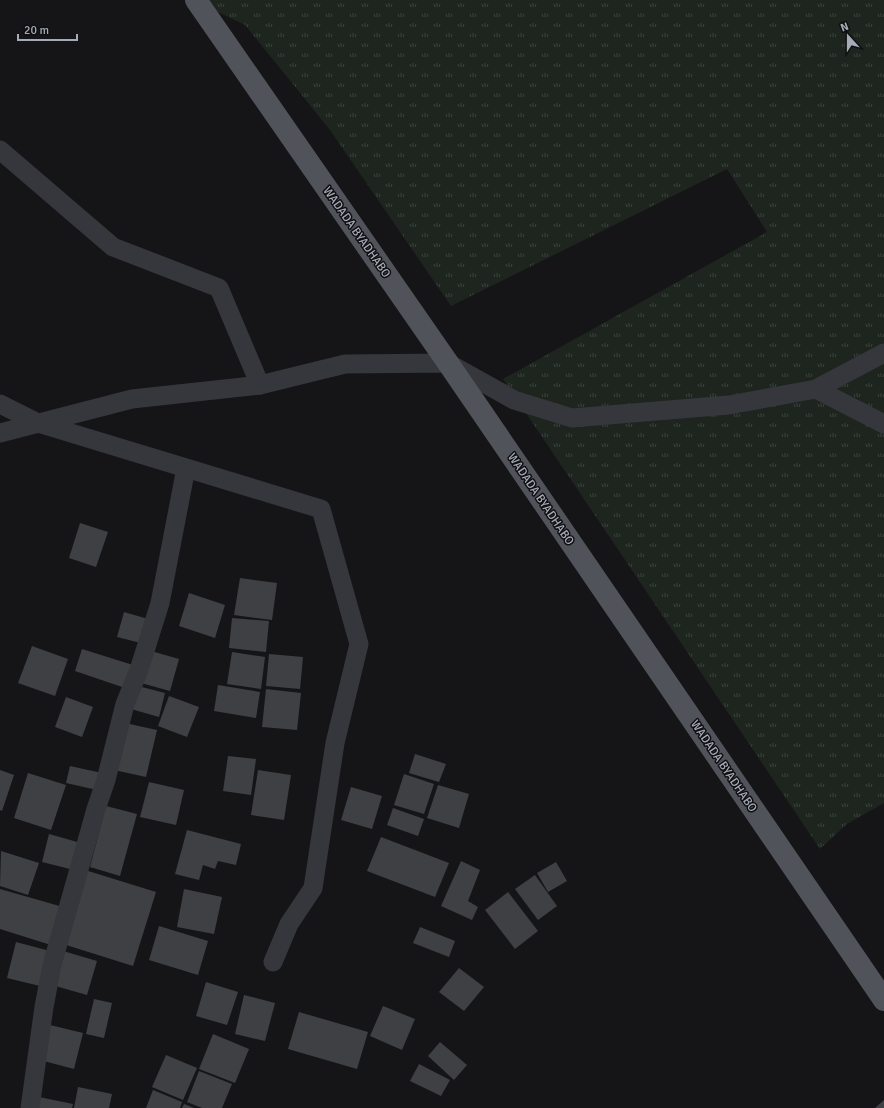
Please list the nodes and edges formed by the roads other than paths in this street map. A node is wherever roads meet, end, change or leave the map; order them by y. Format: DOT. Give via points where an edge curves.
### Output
graph roads {
  1 [pos="196,0"];
  2 [pos="0,150"];
  3 [pos="884,353"];
  4 [pos="448,363"];
  5 [pos="260,385"];
  6 [pos="816,389"];
  7 [pos="0,404"];
  8 [pos="38,423"];
  9 [pos="884,424"];
  10 [pos="0,433"];
  11 [pos="186,468"];
  12 [pos="273,962"];
  13 [pos="884,1000"];
  14 [pos="30,1108"];
  1 -- 4 [label="main road, WADADA BYADHABO"];
  2 -- 5 [label="street" via="113,247 219,288"];
  3 -- 6 [label="street"];
  4 -- 5 [label="street" via="345,364"];
  4 -- 6 [label="street" via="514,400 572,418 729,405"];
  4 -- 13 [label="main road, WADADA BYADHABO"];
  5 -- 8 [label="street" via="132,399"];
  6 -- 9 [label="street"];
  7 -- 8 [label="street"];
  8 -- 10 [label="street"];
  8 -- 11 [label="street"];
  11 -- 12 [label="street" via="320,509 359,644 335,743 314,888 289,924"];
  11 -- 14 [label="street" via="160,603 139,670 125,704 106,780 52,965"];
}
